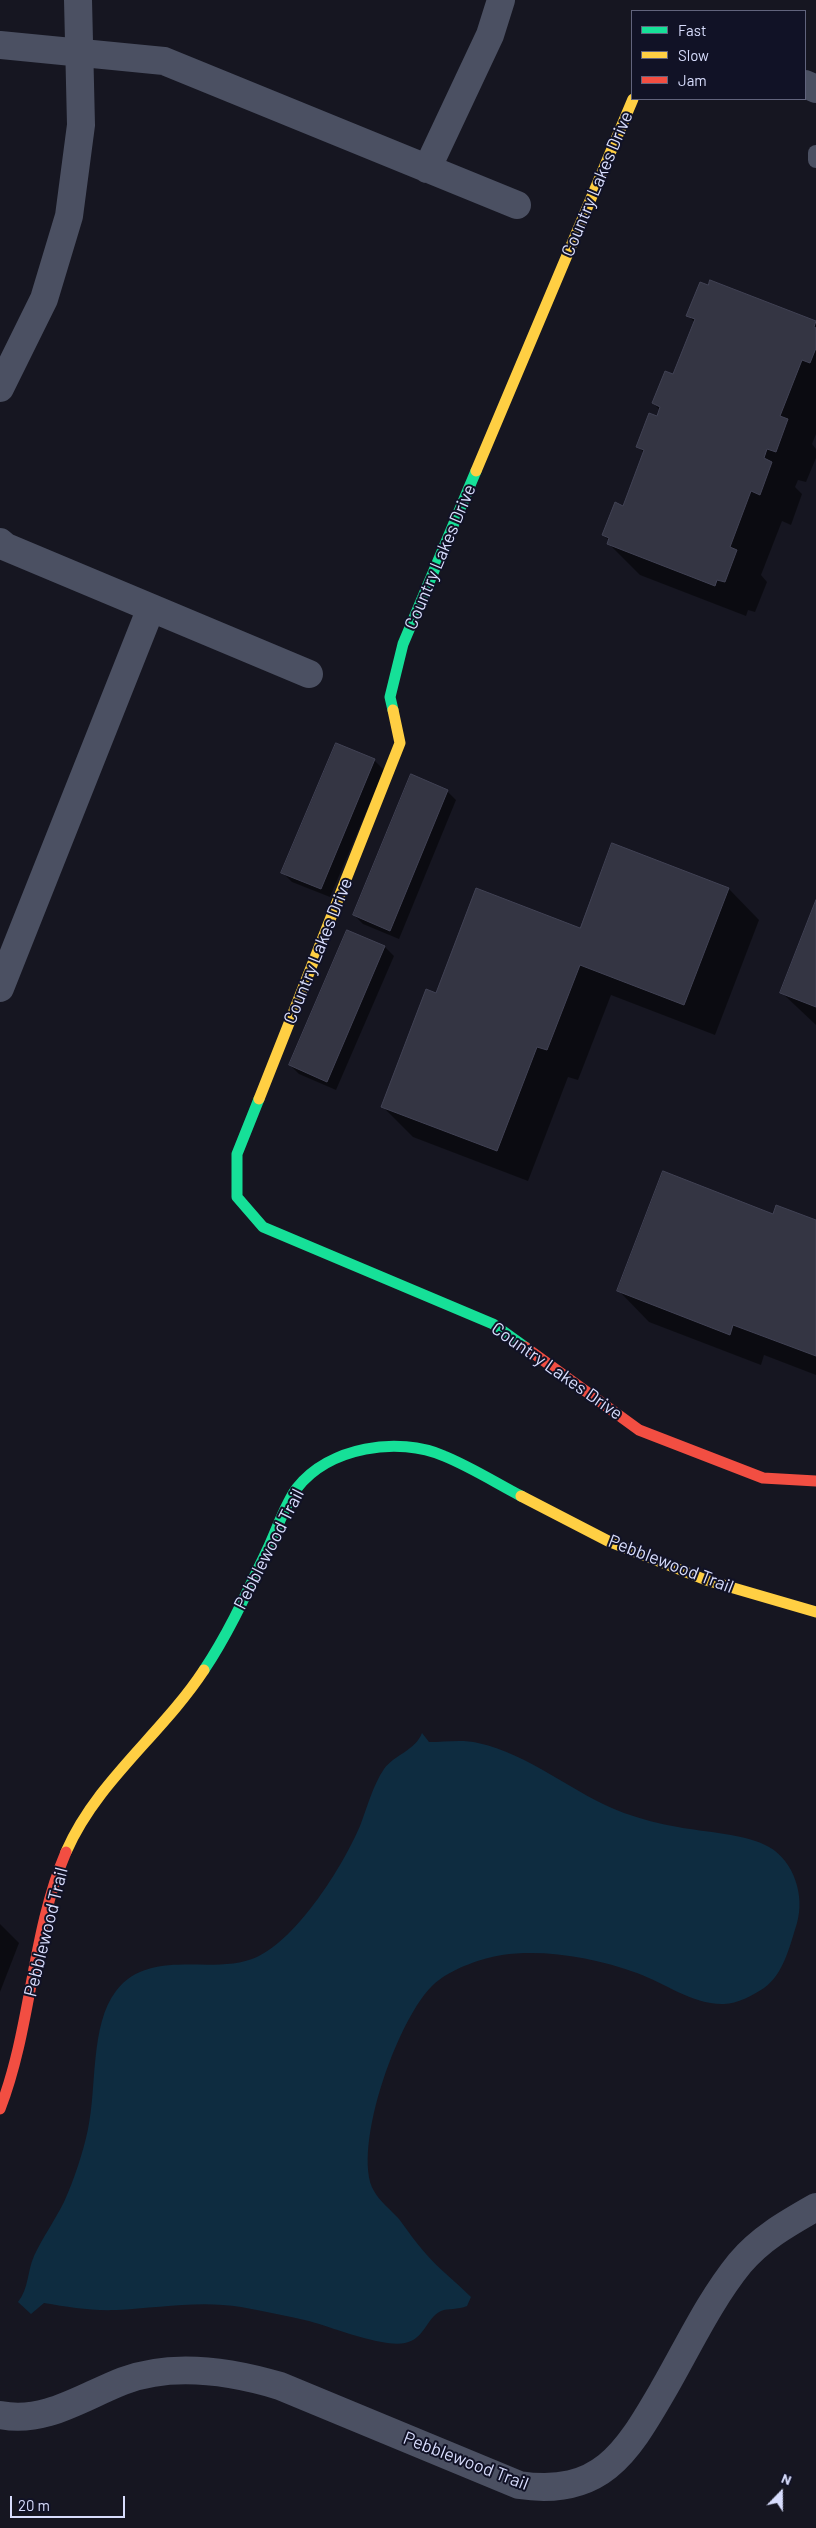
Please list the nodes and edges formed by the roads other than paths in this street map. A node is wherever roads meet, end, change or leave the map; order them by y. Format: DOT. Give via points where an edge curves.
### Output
graph roads {
  1 [pos="78,0"];
  2 [pos="501,0"];
  3 [pos="0,45"];
  4 [pos="79,55"];
  5 [pos="633,100"];
  6 [pos="816,152"];
  7 [pos="816,160"];
  8 [pos="427,169"];
  9 [pos="516,205"];
  10 [pos="0,388"];
  11 [pos="0,542"];
  12 [pos="152,608"];
  13 [pos="309,674"];
  14 [pos="0,988"];
  15 [pos="816,1481"];
  16 [pos="816,1612"];
  17 [pos="0,2109"];
  18 [pos="816,2207"];
  19 [pos="0,2415"];
  1 -- 4 [label="street"];
  2 -- 8 [label="street" via="490,35"];
  3 -- 4 [label="street"];
  4 -- 8 [label="street" via="164,61"];
  4 -- 10 [label="street" via="81,125 69,216 44,299"];
  5 -- 15 [label="street, Country Lakes Drive" via="403,644 390,697 400,743 237,1154 237,1197 263,1227 493,1324 639,1430 763,1478"];
  6 -- 7 [label="lane"];
  8 -- 9 [label="street"];
  11 -- 12 [label="street"];
  12 -- 13 [label="street"];
  12 -- 14 [label="street"];
  16 -- 17 [label="street, Pebblewood Trail" via="706,1580 610,1542 443,1455 379,1444 345,1454 315,1471 297,1488 226,1636 208,1665 165,1723 117,1772 90,1806 71,1840 49,1906 14,2063"];
  18 -- 19 [label="street, Pebblewood Trail" via="756,2244 727,2281 635,2438 610,2465 576,2483 557,2487 519,2485 280,2386 242,2374 202,2370 163,2372 124,2381 42,2415 15,2418"];
}
